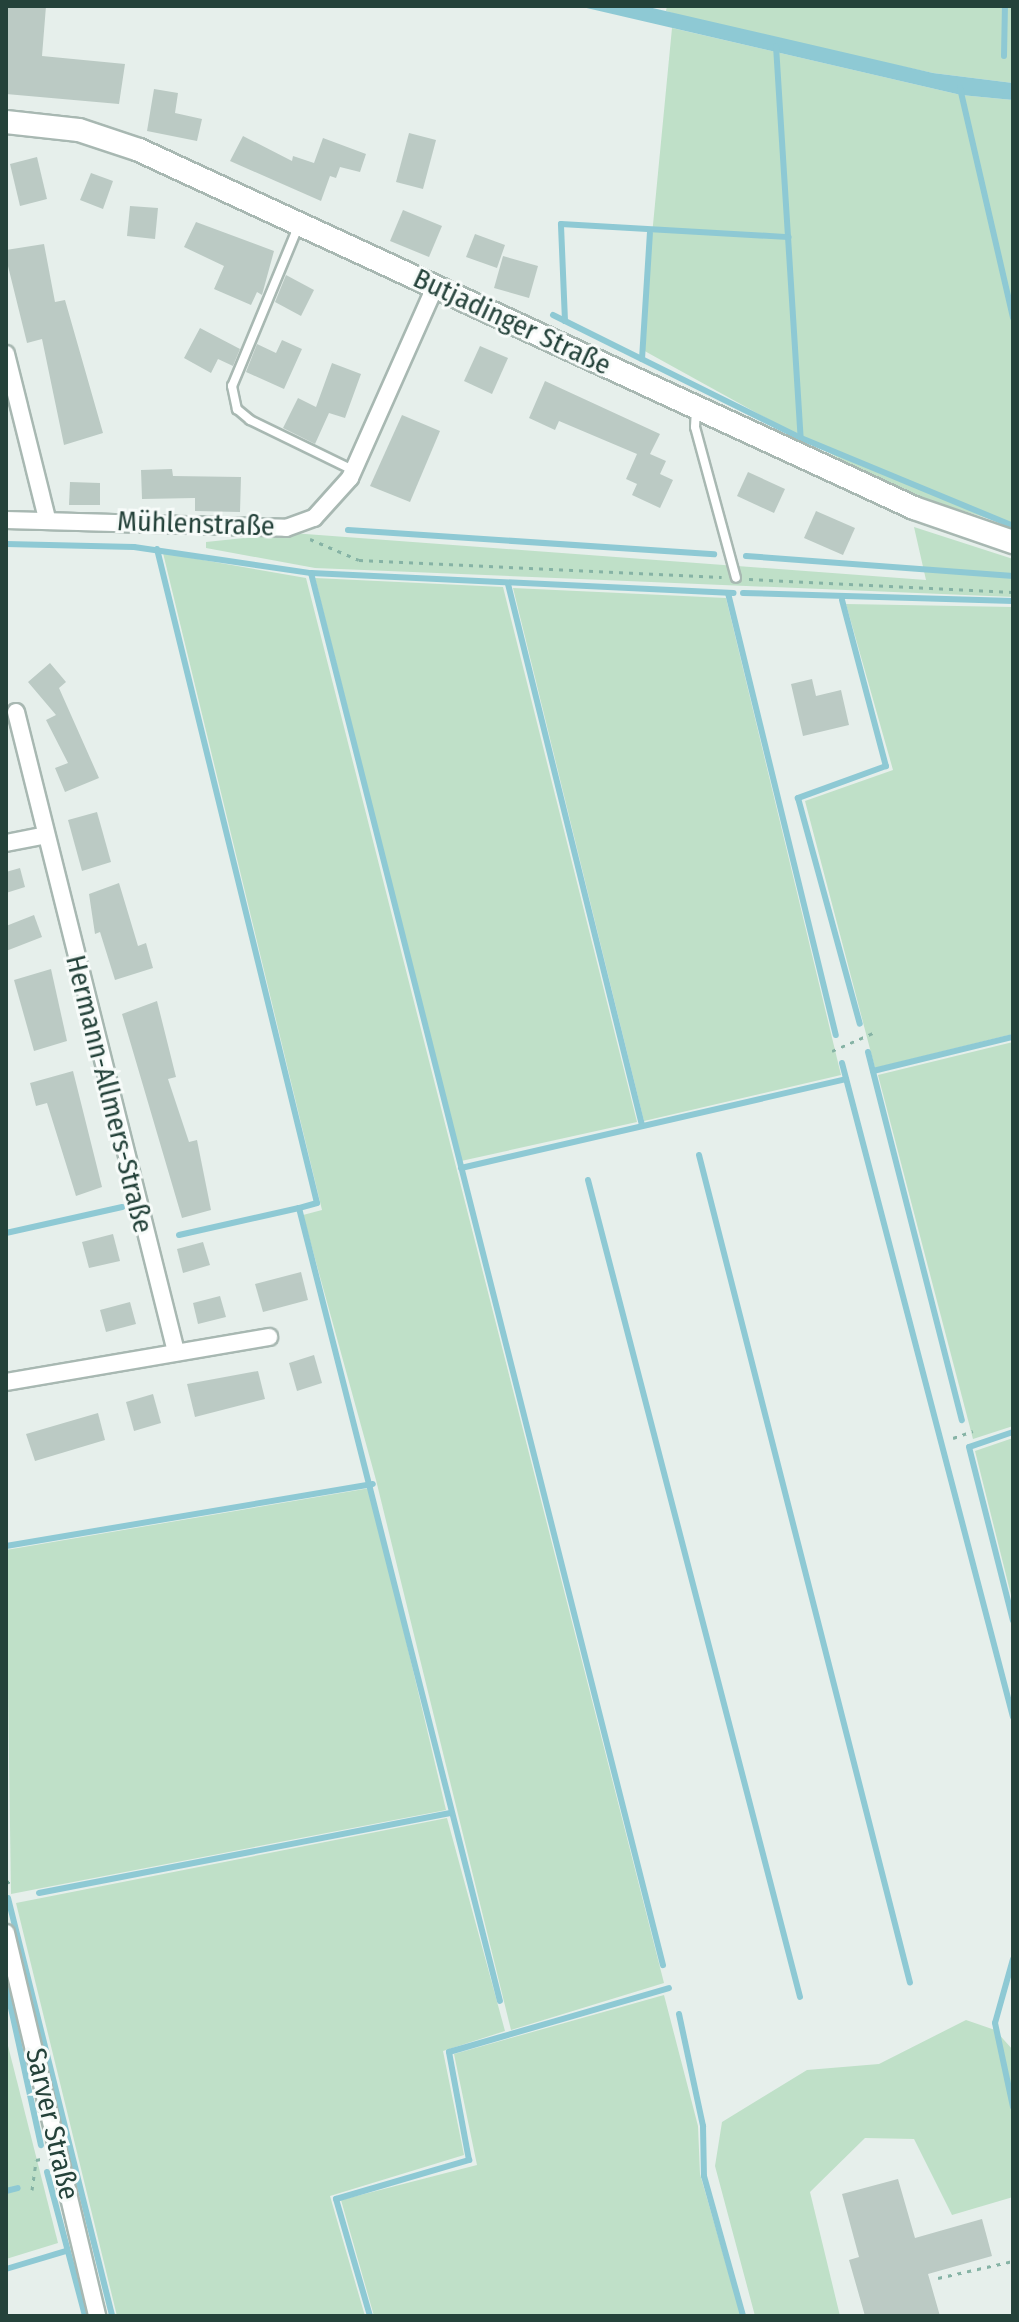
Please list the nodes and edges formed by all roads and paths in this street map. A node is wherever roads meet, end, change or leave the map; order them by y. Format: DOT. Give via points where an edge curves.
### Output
graph roads {
  1 [pos="6,122"];
  2 [pos="299,225"];
  3 [pos="435,287"];
  4 [pos="6,354"];
  5 [pos="696,406"];
  6 [pos="353,470"];
  7 [pos="47,518"];
  8 [pos="6,520"];
  9 [pos="302,523"];
  10 [pos="1013,542"];
  11 [pos="736,578"];
  12 [pos="1013,592"];
  13 [pos="16,712"];
  14 [pos="42,836"];
  15 [pos="6,843"];
  16 [pos="873,1033"];
  17 [pos="832,1051"];
  18 [pos="269,1337"];
  19 [pos="176,1352"];
  20 [pos="6,1382"];
  21 [pos="973,1431"];
  22 [pos="953,1438"];
  23 [pos="13,1880"];
  24 [pos="6,1883"];
  25 [pos="6,1933"];
  26 [pos="61,2155"];
  27 [pos="32,2190"];
  28 [pos="1013,2261"];
  29 [pos="938,2278"];
  30 [pos="97,2316"];
  1 -- 2 [label="main road, Butjadinger Straße" via="79,130 139,150"];
  2 -- 3 [label="main road, Butjadinger Straße"];
  2 -- 6 [label="lane" via="232,386 234,397 250,420"];
  3 -- 5 [label="main road, Butjadinger Straße"];
  3 -- 6 [label="street, Mühlenstraße"];
  4 -- 7 [label="street"];
  5 -- 10 [label="main road, Butjadinger Straße" via="914,508"];
  5 -- 11 [label="lane" via="695,427"];
  6 -- 9 [label="street, Mühlenstraße" via="336,499"];
  7 -- 8 [label="street, Mühlenstraße"];
  7 -- 9 [label="street, Mühlenstraße" via="286,528"];
  9 -- 11 [label="path" via="308,538 359,560"];
  11 -- 12 [label="path"];
  13 -- 14 [label="street, Hermann-Allmers-Straße"];
  14 -- 15 [label="street"];
  14 -- 19 [label="street, Hermann-Allmers-Straße"];
  16 -- 17 [label="path"];
  18 -- 19 [label="street"];
  19 -- 20 [label="street"];
  21 -- 22 [label="path"];
  23 -- 24 [label="path"];
  25 -- 26 [label="street, Sarver Straße"];
  26 -- 27 [label="path" via="36,2160"];
  26 -- 30 [label="street, Sarver Straße"];
  28 -- 29 [label="path"];
}
